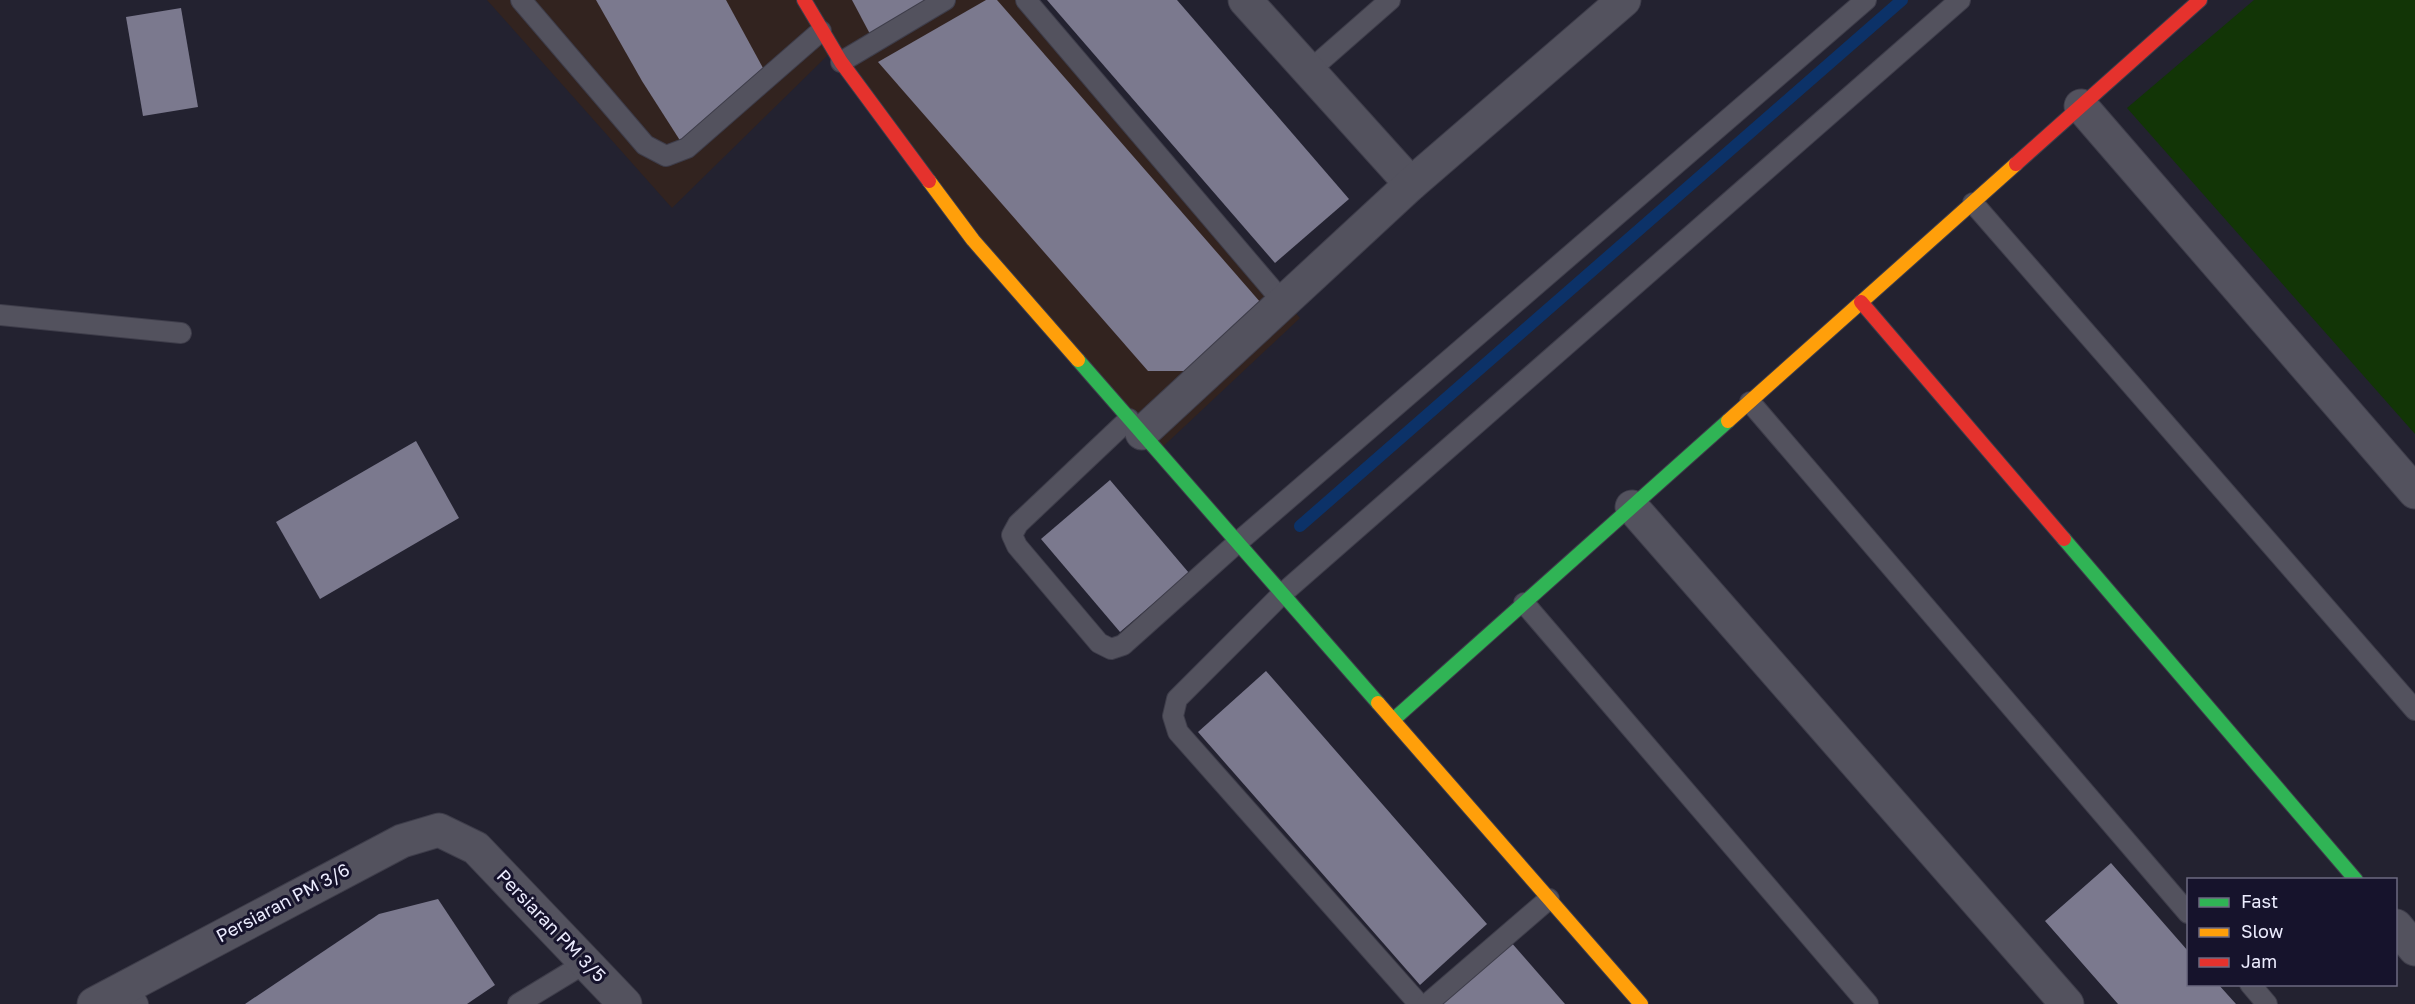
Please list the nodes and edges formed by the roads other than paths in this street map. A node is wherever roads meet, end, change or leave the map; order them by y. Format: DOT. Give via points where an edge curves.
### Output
graph roads {
  1 [pos="521,0"];
  2 [pos="804,0"];
  3 [pos="945,0"];
  4 [pos="1026,0"];
  5 [pos="1245,0"];
  6 [pos="1390,0"];
  7 [pos="1623,0"];
  8 [pos="1866,0"];
  9 [pos="1960,0"];
  10 [pos="2200,0"];
  11 [pos="820,31"];
  12 [pos="841,62"];
  13 [pos="1309,71"];
  14 [pos="2081,106"];
  15 [pos="1411,184"];
  16 [pos="1973,203"];
  17 [pos="1283,302"];
  18 [pos="1861,302"];
  19 [pos="0,315"];
  20 [pos="181,333"];
  21 [pos="1750,402"];
  22 [pos="1136,426"];
  23 [pos="2415,492"];
  24 [pos="1632,507"];
  25 [pos="1237,543"];
  26 [pos="1282,594"];
  27 [pos="1524,603"];
  28 [pos="2415,710"];
  29 [pos="1393,720"];
  30 [pos="476,848"];
  31 [pos="2355,878"];
  32 [pos="1549,898"];
  33 [pos="2187,912"];
  34 [pos="2397,927"];
  35 [pos="2415,949"];
  36 [pos="587,962"];
  37 [pos="2252,986"];
  38 [pos="133,995"];
  39 [pos="94,1004"];
  40 [pos="518,1004"];
  41 [pos="625,1004"];
  42 [pos="1419,1004"];
  43 [pos="1427,1004"];
  44 [pos="1641,1004"];
  45 [pos="1868,1004"];
  46 [pos="2067,1004"];
  47 [pos="2267,1004"];
  1 -- 11 [label="lane" via="645,146 666,156 687,148"];
  2 -- 11 [label="street"];
  3 -- 12 [label="lane"];
  4 -- 17 [label="lane"];
  5 -- 13 [label="street"];
  6 -- 13 [label="lane"];
  7 -- 15 [label="street"];
  8 -- 25 [label="lane"];
  9 -- 26 [label="lane"];
  10 -- 14 [label="street"];
  11 -- 12 [label="street"];
  12 -- 22 [label="street" via="972,240"];
  13 -- 15 [label="street"];
  14 -- 16 [label="street"];
  14 -- 23 [label="street"];
  15 -- 17 [label="street"];
  16 -- 18 [label="street"];
  16 -- 28 [label="lane"];
  17 -- 22 [label="street"];
  18 -- 21 [label="street"];
  18 -- 31 [label="street"];
  19 -- 20 [label="lane"];
  21 -- 24 [label="street"];
  21 -- 33 [label="lane"];
  22 -- 25 [label="street"];
  22 -- 25 [label="lane" via="1018,524 1012,535 1017,546 1099,643 1111,649 1123,645"];
  24 -- 27 [label="street"];
  24 -- 46 [label="street"];
  25 -- 26 [label="street"];
  26 -- 29 [label="street"];
  26 -- 42 [label="lane" via="1177,699 1173,716 1178,732"];
  27 -- 29 [label="street"];
  27 -- 45 [label="lane"];
  29 -- 32 [label="street"];
  30 -- 36 [label="street, Persiaran PM 3/5"];
  30 -- 38 [label="street, Persiaran PM 3/6" via="440,830 402,840"];
  32 -- 43 [label="lane"];
  32 -- 44 [label="street"];
  34 -- 35 [label="street"];
  36 -- 40 [label="lane"];
  36 -- 41 [label="street, Persiaran PM 3/5"];
  37 -- 47 [label="lane"];
  38 -- 39 [label="street, Persiaran PM 3/6"];
}
